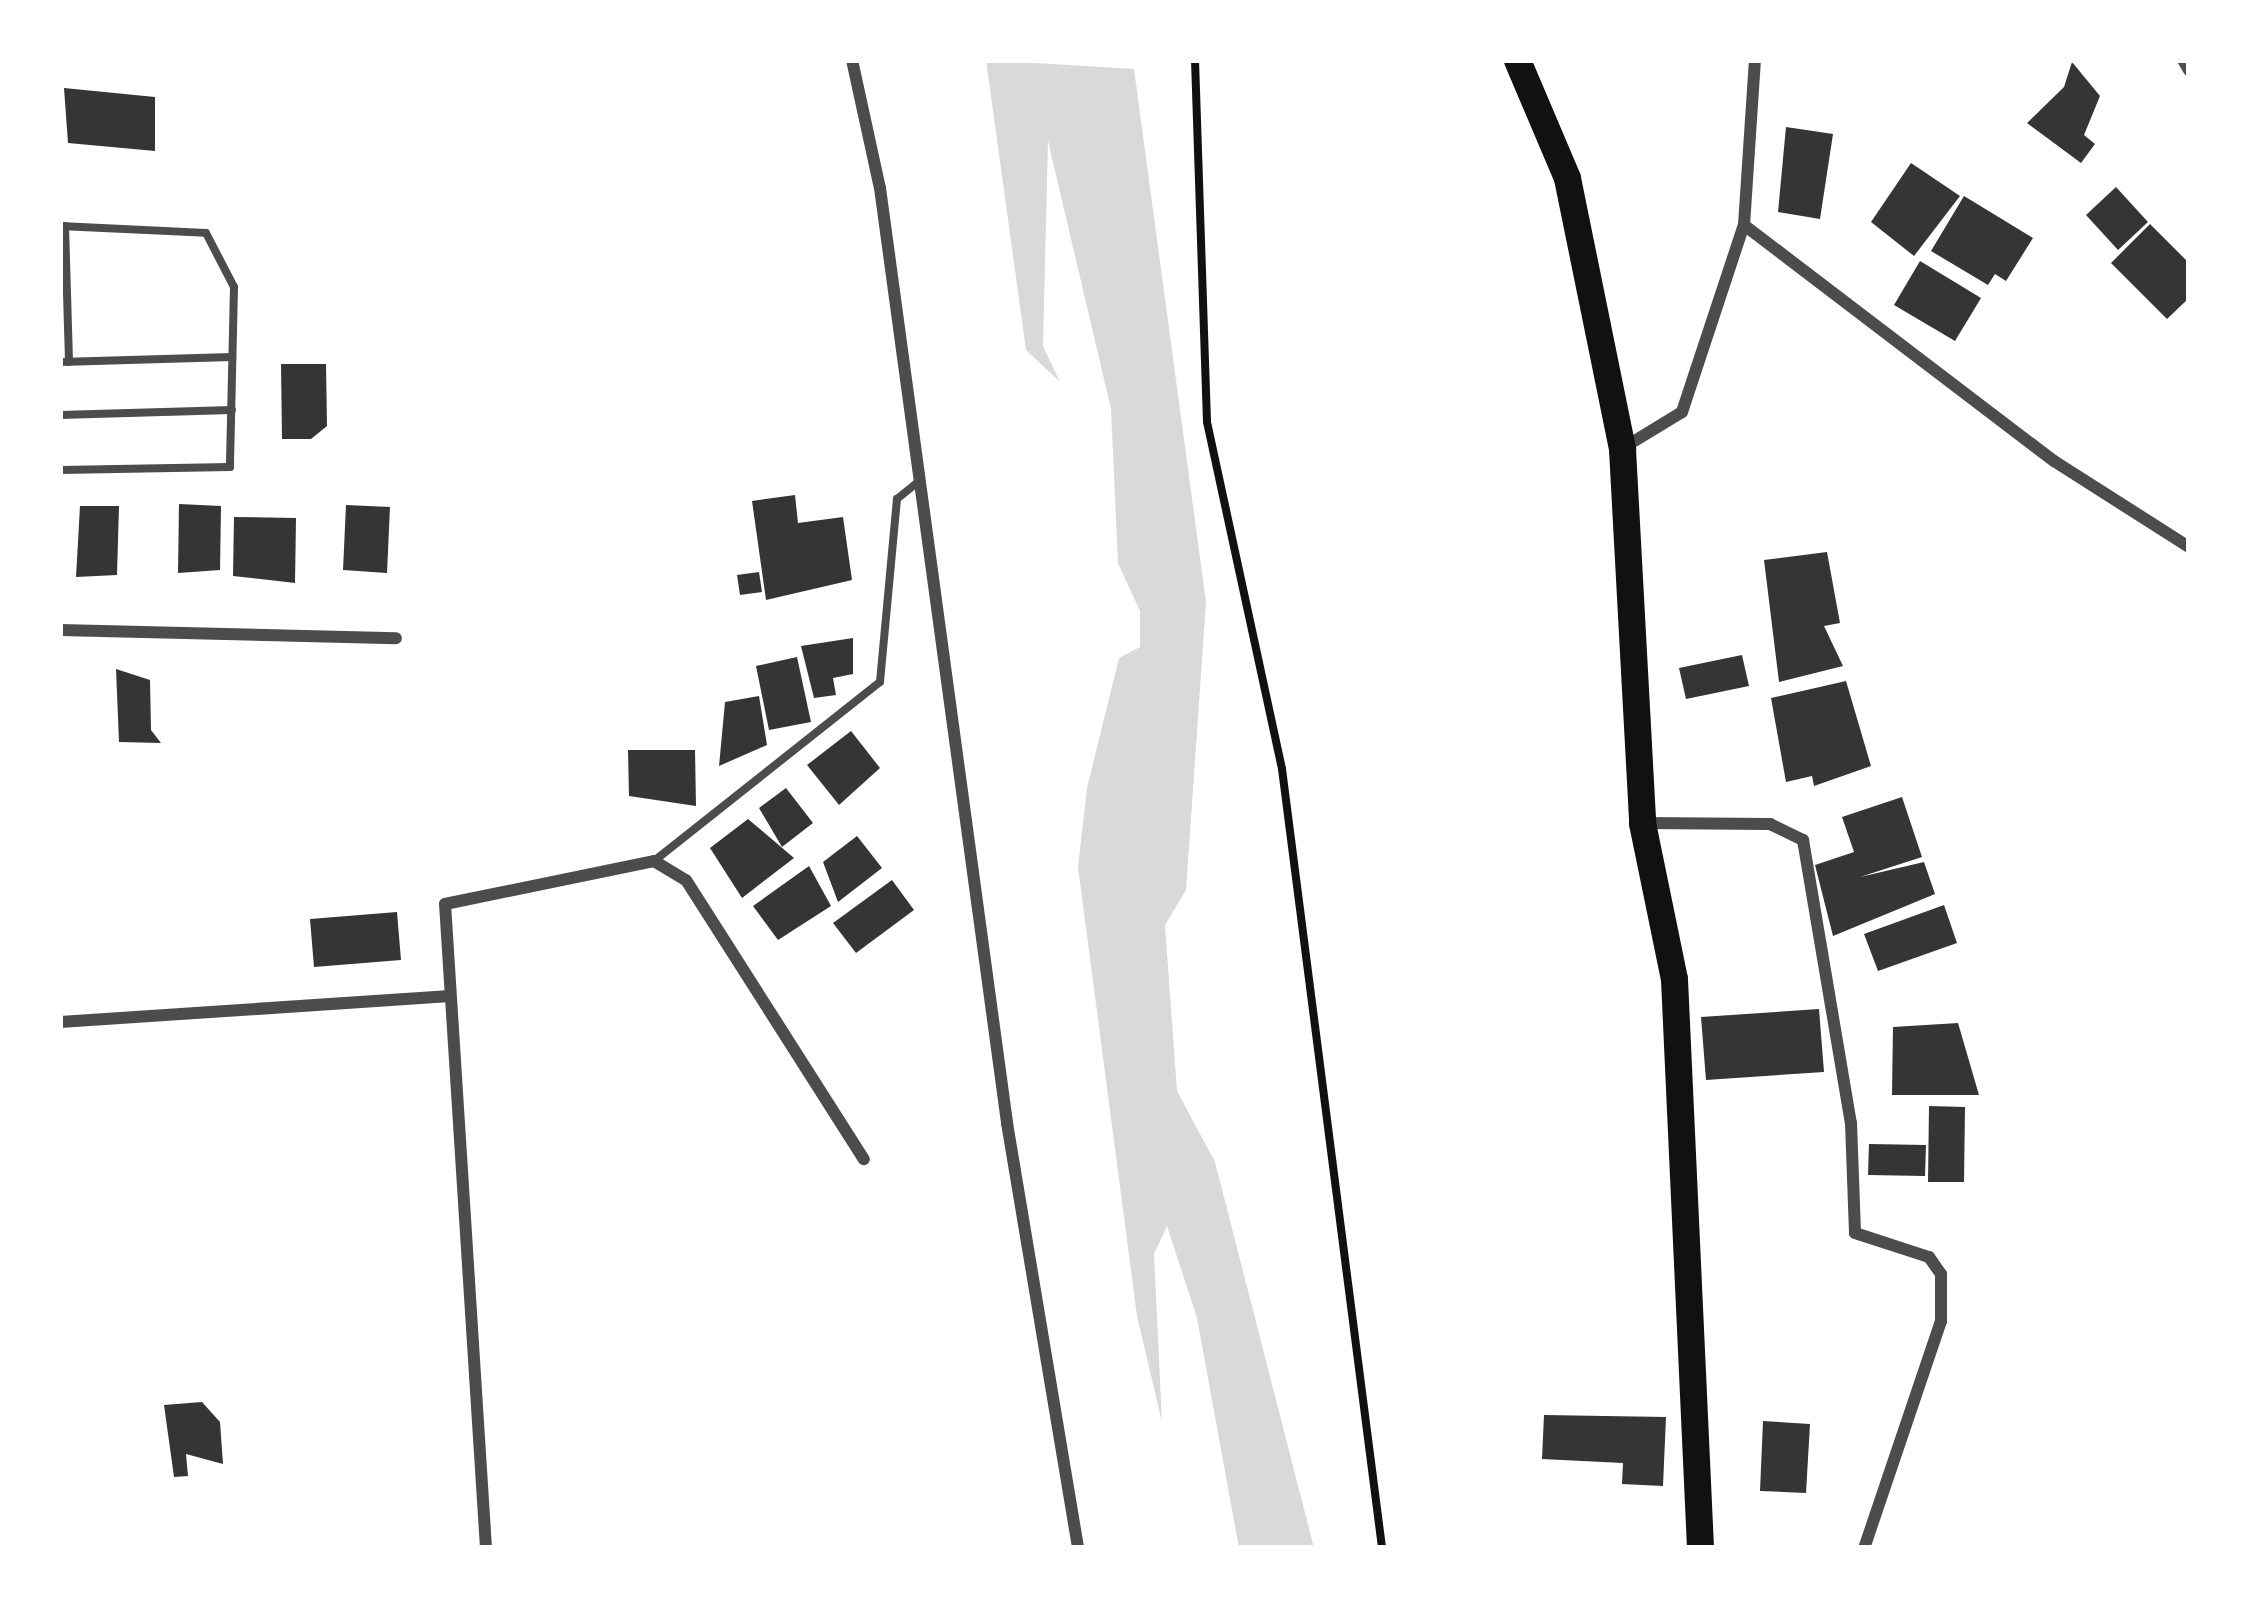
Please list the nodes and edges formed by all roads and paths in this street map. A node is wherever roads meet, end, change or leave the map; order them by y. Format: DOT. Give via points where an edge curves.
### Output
graph roads {
  1 [pos="852,60"];
  2 [pos="1195,60"];
  3 [pos="1517,60"];
  4 [pos="1755,60"];
  5 [pos="2183,60"];
  6 [pos="2189,70"];
  7 [pos="1744,225"];
  8 [pos="62,226"];
  9 [pos="233,357"];
  10 [pos="65,362"];
  11 [pos="232,410"];
  12 [pos="60,415"];
  13 [pos="1622,449"];
  14 [pos="60,470"];
  15 [pos="918,482"];
  16 [pos="2189,548"];
  17 [pos="60,629"];
  18 [pos="396,638"];
  19 [pos="1642,823"];
  20 [pos="654,861"];
  21 [pos="450,996"];
  22 [pos="60,1022"];
  23 [pos="864,1159"];
  24 [pos="485,1548"];
  25 [pos="1078,1548"];
  26 [pos="1382,1548"];
  27 [pos="1700,1548"];
  28 [pos="1864,1548"];
  1 -- 15 [label="street"];
  2 -- 26 [label="path" via="1207,422 1282,770"];
  3 -- 13 [label="main road" via="1567,178"];
  4 -- 7 [label="street"];
  5 -- 6 [label="street"];
  7 -- 13 [label="street" via="1682,412"];
  7 -- 16 [label="street" via="2054,461"];
  8 -- 9 [label="lane" via="206,233 234,287"];
  8 -- 10 [label="lane"];
  9 -- 10 [label="lane"];
  9 -- 11 [label="lane"];
  11 -- 12 [label="lane"];
  11 -- 14 [label="lane" via="230,467"];
  13 -- 19 [label="main road"];
  15 -- 20 [label="lane" via="897,499 880,682"];
  15 -- 25 [label="street"];
  17 -- 18 [label="street"];
  19 -- 27 [label="main road" via="1674,979"];
  19 -- 28 [label="street" via="1769,824 1803,840 1851,1123 1855,1233 1929,1257 1941,1274 1941,1321"];
  20 -- 21 [label="street" via="445,904"];
  20 -- 23 [label="street" via="686,880"];
  21 -- 22 [label="street"];
  21 -- 24 [label="street"];
}
